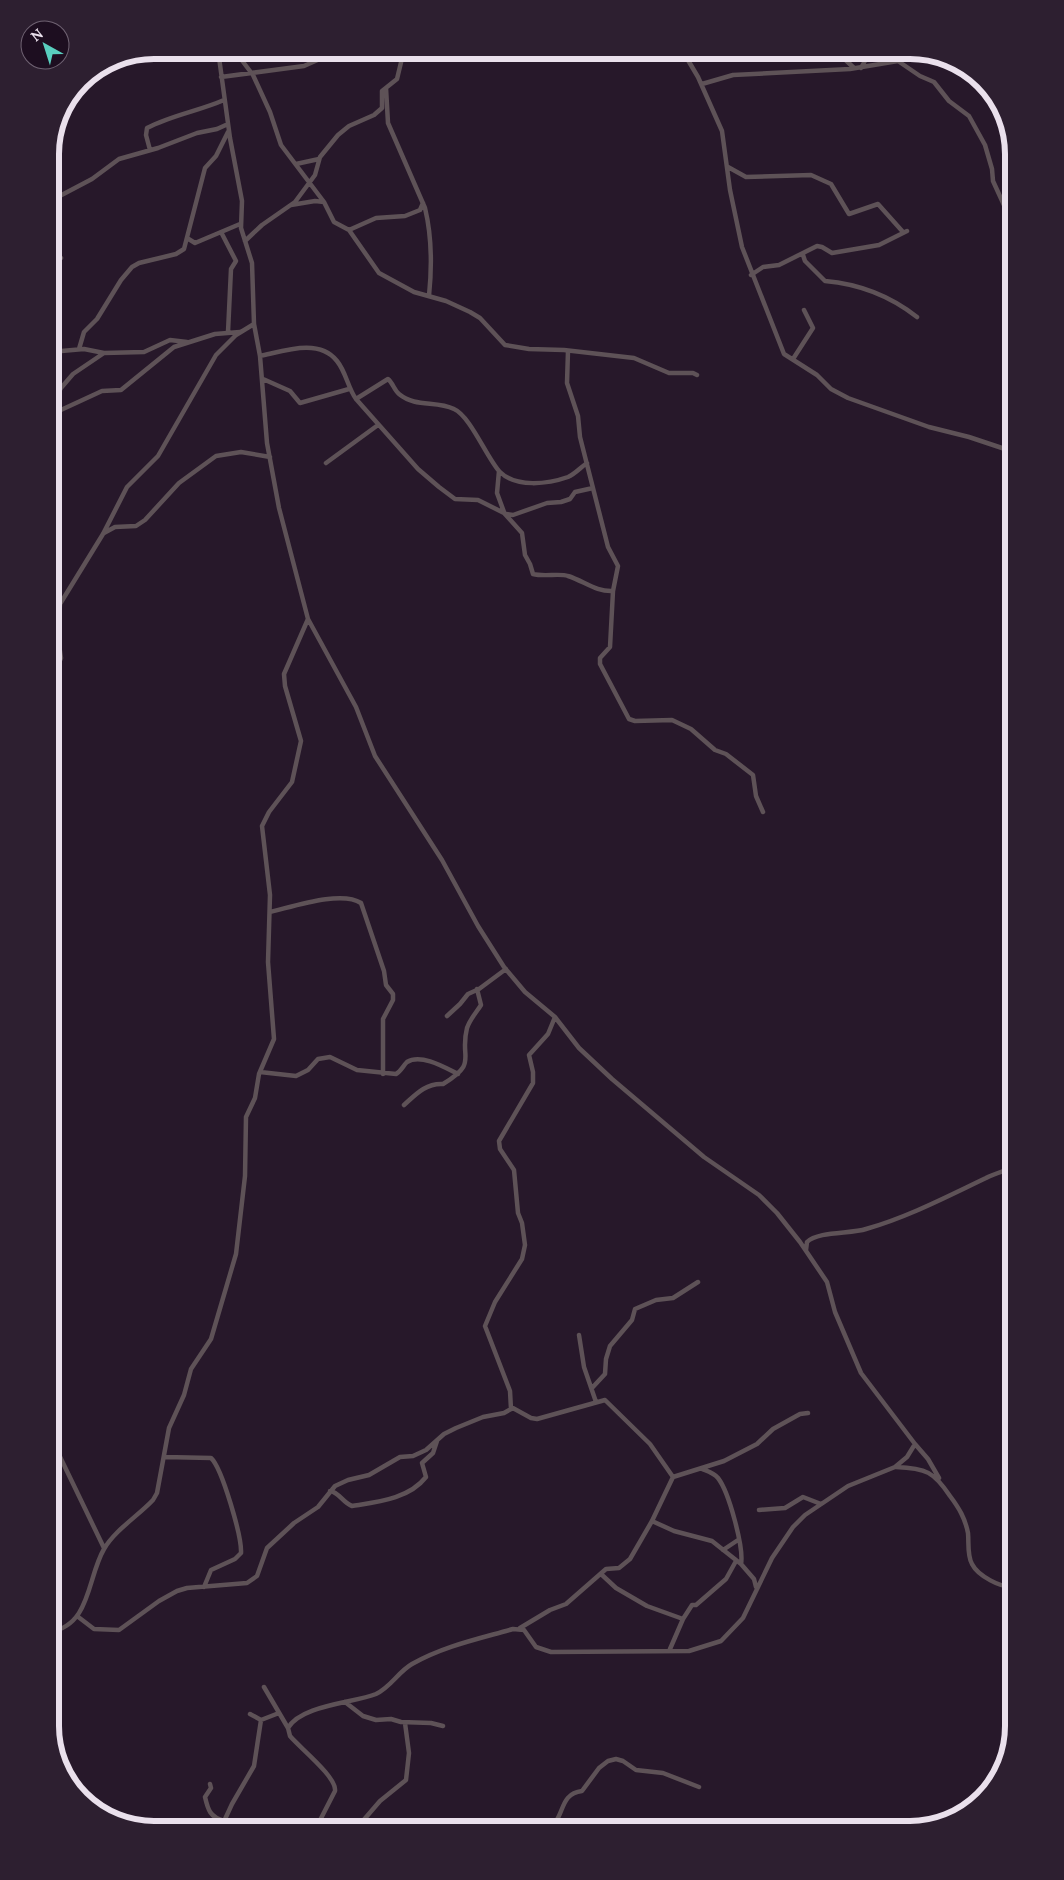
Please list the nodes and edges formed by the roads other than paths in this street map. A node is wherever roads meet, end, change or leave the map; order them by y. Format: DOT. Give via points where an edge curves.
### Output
graph roads {
  1 [pos="219,59"];
  2 [pos="240,59"];
  3 [pos="320,59"];
  4 [pos="402,59"];
  5 [pos="687,59"];
  6 [pos="844,59"];
  7 [pos="866,59"];
  8 [pos="854,68"];
  9 [pos="861,68"];
  10 [pos="252,75"];
  11 [pos="222,77"];
  12 [pos="702,84"];
  13 [pos="386,88"];
  14 [pos="224,100"];
  15 [pos="228,124"];
  16 [pos="229,131"];
  17 [pos="150,150"];
  18 [pos="319,159"];
  19 [pos="296,164"];
  20 [pos="728,167"];
  21 [pos="309,181"];
  22 [pos="59,196"];
  23 [pos="324,202"];
  24 [pos="423,203"];
  25 [pos="291,205"];
  26 [pos="1005,207"];
  27 [pos="240,224"];
  28 [pos="349,230"];
  29 [pos="221,232"];
  30 [pos="187,238"];
  31 [pos="245,241"];
  32 [pos="802,255"];
  33 [pos="752,275"];
  34 [pos="429,296"];
  35 [pos="804,310"];
  36 [pos="917,317"];
  37 [pos="254,324"];
  38 [pos="228,332"];
  39 [pos="240,332"];
  40 [pos="188,342"];
  41 [pos="79,349"];
  42 [pos="59,351"];
  43 [pos="568,351"];
  44 [pos="104,353"];
  45 [pos="260,356"];
  46 [pos="793,360"];
  47 [pos="697,375"];
  48 [pos="263,379"];
  49 [pos="349,389"];
  50 [pos="59,392"];
  51 [pos="356,399"];
  52 [pos="59,411"];
  53 [pos="378,426"];
  54 [pos="1005,449"];
  55 [pos="270,457"];
  56 [pos="326,462"];
  57 [pos="587,463"];
  58 [pos="499,471"];
  59 [pos="593,488"];
  60 [pos="505,514"];
  61 [pos="103,534"];
  62 [pos="613,591"];
  63 [pos="308,619"];
  64 [pos="59,620"];
  65 [pos="59,644"];
  66 [pos="59,663"];
  67 [pos="763,812"];
  68 [pos="270,912"];
  69 [pos="506,969"];
  70 [pos="477,990"];
  71 [pos="447,1016"];
  72 [pos="555,1017"];
  73 [pos="260,1072"];
  74 [pos="383,1074"];
  75 [pos="458,1074"];
  76 [pos="404,1105"];
  77 [pos="1005,1171"];
  78 [pos="806,1251"];
  79 [pos="698,1282"];
  80 [pos="579,1335"];
  81 [pos="592,1388"];
  82 [pos="596,1402"];
  83 [pos="511,1407"];
  84 [pos="808,1413"];
  85 [pos="437,1440"];
  86 [pos="915,1444"];
  87 [pos="59,1455"];
  88 [pos="164,1457"];
  89 [pos="895,1467"];
  90 [pos="702,1469"];
  91 [pos="673,1477"];
  92 [pos="939,1479"];
  93 [pos="330,1491"];
  94 [pos="821,1504"];
  95 [pos="759,1510"];
  96 [pos="652,1521"];
  97 [pos="738,1540"];
  98 [pos="104,1548"];
  99 [pos="723,1550"];
  100 [pos="738,1562"];
  101 [pos="601,1574"];
  102 [pos="204,1587"];
  103 [pos="1005,1587"];
  104 [pos="756,1588"];
  105 [pos="78,1616"];
  106 [pos="683,1619"];
  107 [pos="520,1628"];
  108 [pos="59,1629"];
  109 [pos="670,1649"];
  110 [pos="264,1687"];
  111 [pos="345,1702"];
  112 [pos="278,1713"];
  113 [pos="250,1714"];
  114 [pos="261,1720"];
  115 [pos="405,1723"];
  116 [pos="444,1726"];
  117 [pos="288,1728"];
  118 [pos="210,1784"];
  119 [pos="699,1788"];
  120 [pos="224,1820"];
  121 [pos="320,1821"];
  122 [pos="363,1821"];
  123 [pos="557,1821"];
  1 -- 11 [label="street"];
  2 -- 10 [label="street"];
  3 -- 10 [label="street" via="304,66"];
  4 -- 13 [label="street" via="397,79"];
  5 -- 12 [label="street"];
  6 -- 8 [label="street"];
  7 -- 9 [label="street"];
  8 -- 9 [label="street"];
  8 -- 12 [label="street" via="733,75"];
  9 -- 26 [label="street" via="898,61 934,82 949,101 968,115 985,146 993,181"];
  10 -- 11 [label="street"];
  10 -- 19 [label="street" via="270,112 278,141"];
  11 -- 14 [label="street"];
  12 -- 20 [label="street" via="722,131"];
  13 -- 18 [label="street" via="382,92 380,110 346,128"];
  13 -- 24 [label="street" via="388,123"];
  14 -- 15 [label="street"];
  14 -- 17 [label="street" via="147,128"];
  15 -- 16 [label="street"];
  15 -- 17 [label="street"];
  16 -- 27 [label="street" via="242,201"];
  16 -- 30 [label="street" via="216,156 205,168"];
  17 -- 22 [label="street" via="114,161"];
  18 -- 19 [label="street"];
  18 -- 21 [label="street" via="315,175"];
  19 -- 21 [label="street"];
  20 -- 32 [label="street" via="746,178 811,175 831,184 849,214 878,204 905,232 879,245 832,253 817,246"];
  20 -- 33 [label="street" via="737,227"];
  21 -- 23 [label="street"];
  21 -- 25 [label="street"];
  23 -- 25 [label="street"];
  23 -- 28 [label="street" via="335,224"];
  24 -- 28 [label="street" via="420,210 411,214 376,218"];
  24 -- 34 [label="street" via="430,230"];
  25 -- 31 [label="street"];
  27 -- 29 [label="street"];
  27 -- 31 [label="street"];
  28 -- 34 [label="street" via="377,272"];
  29 -- 30 [label="street" via="195,244"];
  29 -- 38 [label="street" via="236,261 230,269"];
  30 -- 41 [label="street" via="185,247 180,251 140,262 128,271 83,335"];
  31 -- 37 [label="street" via="252,263"];
  32 -- 33 [label="street" via="779,265 765,266"];
  32 -- 36 [label="street" via="825,280 875,291"];
  33 -- 46 [label="street" via="780,348"];
  34 -- 43 [label="street" via="478,316 505,345 528,350"];
  35 -- 46 [label="street" via="813,328"];
  37 -- 39 [label="street"];
  37 -- 45 [label="street"];
  38 -- 39 [label="street"];
  38 -- 40 [label="street"];
  39 -- 61 [label="street" via="208,366 188,408 158,456 127,487"];
  40 -- 44 [label="street" via="170,340 144,352"];
  40 -- 52 [label="street" via="173,348 121,390 102,391"];
  41 -- 42 [label="street"];
  41 -- 44 [label="street"];
  43 -- 47 [label="street" via="634,358 670,373"];
  43 -- 57 [label="street" via="566,383 578,416"];
  44 -- 50 [label="street" via="73,374"];
  45 -- 48 [label="street"];
  45 -- 49 [label="street" via="301,347 312,348 337,361"];
  46 -- 54 [label="street" via="848,398 929,428"];
  48 -- 49 [label="street" via="290,391 300,403"];
  48 -- 55 [label="street" via="264,425"];
  49 -- 51 [label="street"];
  51 -- 53 [label="street"];
  51 -- 58 [label="street" via="388,379 399,394 412,402 454,409 476,435 489,460"];
  53 -- 56 [label="street"];
  53 -- 60 [label="street" via="422,473 453,498 478,500"];
  55 -- 61 [label="street" via="241,452 216,456 179,483 145,520 130,528 115,527"];
  55 -- 63 [label="street" via="279,508"];
  57 -- 58 [label="street" via="570,476 540,483 511,481"];
  57 -- 59 [label="street"];
  58 -- 60 [label="street" via="497,493"];
  59 -- 60 [label="street" via="575,492 570,499 561,502 546,503 513,515"];
  59 -- 62 [label="street" via="608,547 618,566"];
  60 -- 62 [label="street" via="522,534 524,555 533,574 566,575 600,591"];
  61 -- 64 [label="street" via="60,604"];
  62 -- 67 [label="street" via="610,648 599,662 628,718 635,721 668,719 691,729 715,750 726,754 753,775 756,796"];
  63 -- 68 [label="street" via="284,674 301,748 292,782 262,826"];
  63 -- 69 [label="street" via="356,707 378,760"];
  65 -- 66 [label="street"];
  68 -- 73 [label="street" via="268,962 274,1038"];
  68 -- 74 [label="street" via="334,899 361,903 386,985 393,994 383,1019"];
  69 -- 70 [label="street"];
  69 -- 72 [label="street" via="532,999"];
  70 -- 71 [label="street" via="468,994"];
  70 -- 75 [label="street" via="481,1006 468,1026 467,1061"];
  72 -- 78 [label="street" via="579,1048 660,1121 765,1201"];
  72 -- 83 [label="street" via="548,1034 529,1055 533,1083 499,1141 514,1170 525,1251 485,1327 510,1391"];
  73 -- 74 [label="street" via="296,1076 308,1070 318,1059 330,1057 357,1070"];
  73 -- 88 [label="street" via="255,1098 246,1117 245,1176 236,1254 211,1339 191,1369 184,1395 172,1419"];
  74 -- 75 [label="street" via="396,1074 407,1063 418,1060"];
  75 -- 76 [label="street" via="444,1084 424,1088"];
  77 -- 78 [label="street" via="900,1218 856,1232 814,1237 807,1242"];
  78 -- 86 [label="street" via="826,1282 861,1373"];
  79 -- 81 [label="street" via="673,1298 656,1300 635,1309 632,1320 610,1346 605,1374"];
  80 -- 81 [label="street"];
  81 -- 82 [label="street"];
  82 -- 83 [label="street" via="537,1419"];
  82 -- 91 [label="street" via="606,1400 610,1403 653,1448"];
  83 -- 85 [label="street" via="504,1413 456,1428"];
  84 -- 90 [label="street" via="771,1430 752,1447"];
  85 -- 93 [label="street" via="420,1453 400,1457 369,1475 343,1482"];
  85 -- 93 [label="street" via="432,1453 422,1463 426,1477 408,1493 352,1506 336,1492"];
  86 -- 89 [label="street"];
  86 -- 92 [label="street"];
  87 -- 98 [label="street"];
  88 -- 98 [label="street" via="153,1500"];
  88 -- 102 [label="street" via="211,1458 227,1492 240,1553 235,1560 211,1570"];
  89 -- 92 [label="street" via="916,1469"];
  89 -- 94 [label="street" via="853,1484"];
  90 -- 91 [label="street"];
  90 -- 97 [label="street" via="721,1483 737,1523"];
  91 -- 96 [label="street"];
  92 -- 103 [label="street" via="962,1512 972,1563 979,1572"];
  93 -- 102 [label="street" via="318,1507 294,1523 267,1548 254,1579 242,1584"];
  94 -- 95 [label="street" via="803,1498 785,1508"];
  94 -- 104 [label="street" via="805,1514 788,1532"];
  96 -- 99 [label="street" via="674,1531 709,1540"];
  96 -- 101 [label="street" via="630,1559 620,1567 608,1568"];
  97 -- 99 [label="street"];
  97 -- 100 [label="street"];
  98 -- 105 [label="street"];
  99 -- 100 [label="street"];
  100 -- 104 [label="street" via="754,1579"];
  100 -- 106 [label="street" via="726,1579 696,1605 693,1604"];
  101 -- 106 [label="street" via="616,1588 647,1606"];
  101 -- 107 [label="street" via="566,1604"];
  102 -- 105 [label="street" via="187,1588 166,1597 119,1630 94,1628"];
  104 -- 109 [label="street" via="743,1618 721,1641 693,1650"];
  105 -- 108 [label="street"];
  106 -- 109 [label="street"];
  107 -- 109 [label="street" via="536,1647 551,1652"];
  107 -- 111 [label="street" via="445,1648 408,1666 380,1692"];
  110 -- 112 [label="street"];
  111 -- 115 [label="street" via="363,1716"];
  111 -- 117 [label="street" via="299,1718"];
  112 -- 114 [label="street"];
  112 -- 117 [label="street"];
  113 -- 114 [label="street"];
  114 -- 120 [label="street" via="254,1766"];
  115 -- 116 [label="street"];
  115 -- 122 [label="street" via="409,1739 406,1780 380,1801"];
  117 -- 121 [label="street" via="290,1736 335,1784 335,1791"];
  118 -- 120 [label="street" via="205,1798 210,1813"];
  119 -- 123 [label="street" via="663,1774 636,1770 621,1760 610,1760 593,1774 582,1791 571,1793"];
}
